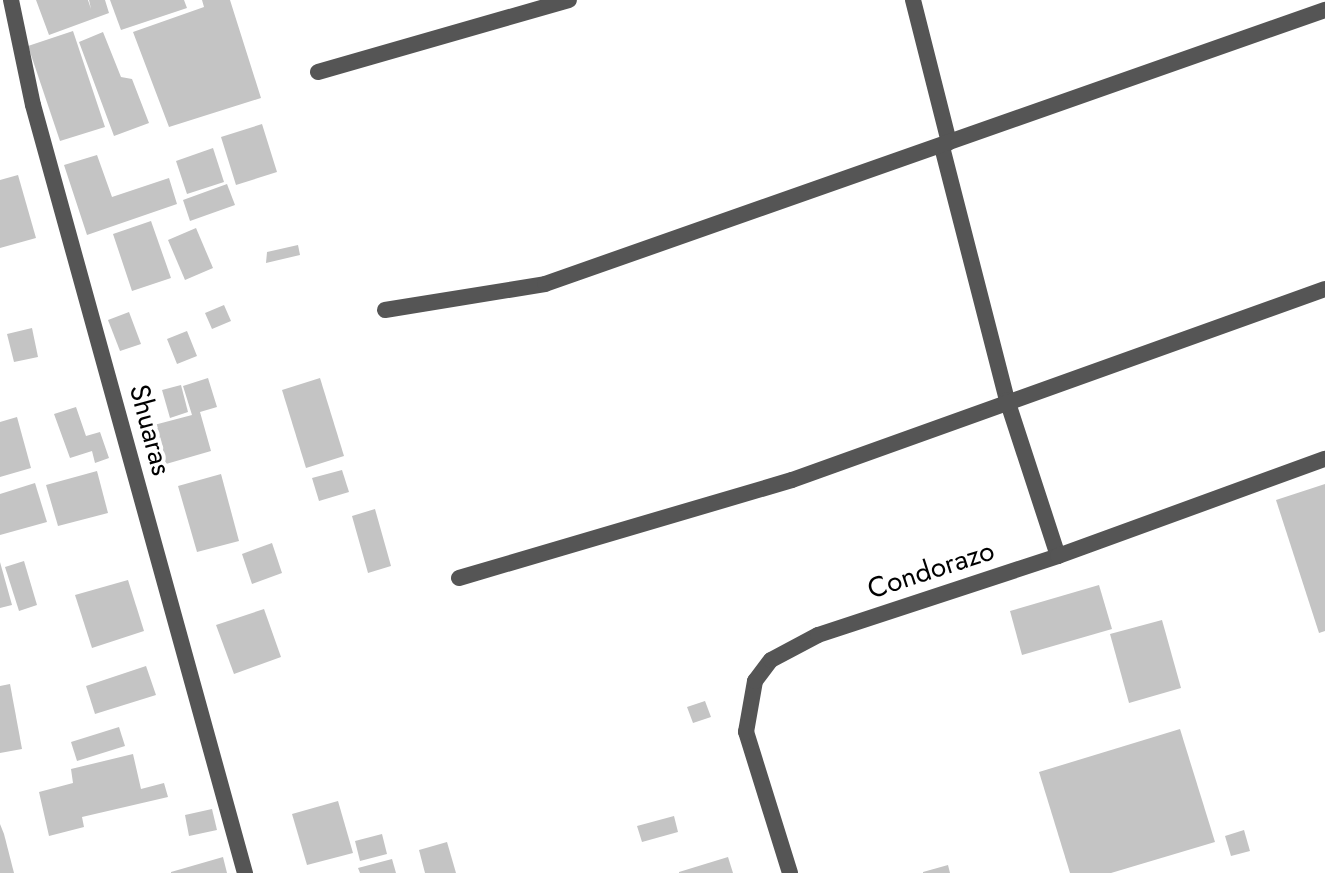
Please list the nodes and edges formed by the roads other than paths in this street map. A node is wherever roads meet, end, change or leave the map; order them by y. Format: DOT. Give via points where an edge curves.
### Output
graph roads {
  1 [pos="11,0"];
  2 [pos="569,0"];
  3 [pos="913,0"];
  4 [pos="1325,10"];
  5 [pos="318,72"];
  6 [pos="942,147"];
  7 [pos="1325,289"];
  8 [pos="385,310"];
  9 [pos="1007,400"];
  10 [pos="1325,459"];
  11 [pos="1058,556"];
  12 [pos="459,578"];
  13 [pos="245,873"];
  14 [pos="790,873"];
  1 -- 13 [label="street, Shuaras" via="33,105"];
  2 -- 5 [label="street"];
  3 -- 6 [label="street" via="949,142"];
  4 -- 6 [label="street"];
  6 -- 8 [label="street" via="545,284"];
  6 -- 9 [label="street"];
  7 -- 9 [label="street"];
  9 -- 11 [label="street"];
  9 -- 12 [label="street" via="792,480"];
  10 -- 11 [label="street, Condorazo"];
  11 -- 14 [label="street, Condorazo" via="818,635 771,660 755,681 746,732"];
}
